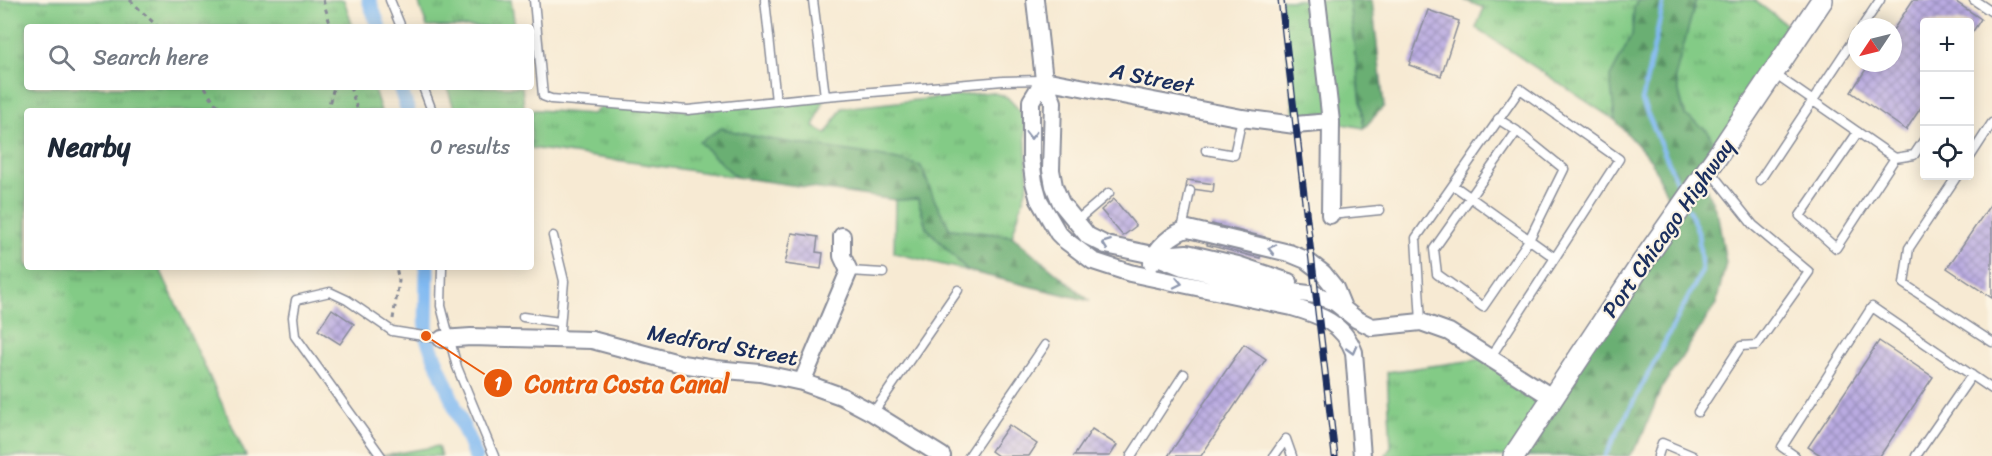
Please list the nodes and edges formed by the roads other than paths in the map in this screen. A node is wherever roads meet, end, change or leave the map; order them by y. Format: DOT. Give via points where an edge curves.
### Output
graph roads {
  1 [pos="390,0"];
  2 [pos="534,0"];
  3 [pos="765,0"];
  4 [pos="813,0"];
  5 [pos="1035,0"];
  6 [pos="1317,0"];
  7 [pos="1822,0"];
  8 [pos="1880,0"];
  9 [pos="1974,0"];
  10 [pos="1992,12"];
  11 [pos="1868,18"];
  12 [pos="399,24"];
  13 [pos="1848,47"];
  14 [pos="1773,73"];
  15 [pos="1044,80"];
  16 [pos="424,90"];
  17 [pos="825,96"];
  18 [pos="1812,100"];
  19 [pos="776,101"];
  20 [pos="431,108"];
  21 [pos="1242,118"];
  22 [pos="1498,119"];
  23 [pos="1331,122"];
  24 [pos="1992,123"];
  25 [pos="1517,131"];
  26 [pos="1858,132"];
  27 [pos="1920,146"];
  28 [pos="1206,150"];
  29 [pos="1974,151"];
  30 [pos="1896,158"];
  31 [pos="1713,162"];
  32 [pos="1760,180"];
  33 [pos="1954,180"];
  34 [pos="1453,185"];
  35 [pos="1190,191"];
  36 [pos="1109,193"];
  37 [pos="1470,197"];
  38 [pos="1380,210"];
  39 [pos="1330,215"];
  40 [pos="1075,222"];
  41 [pos="1182,230"];
  42 [pos="553,236"];
  43 [pos="842,236"];
  44 [pos="1529,240"];
  45 [pos="1154,255"];
  46 [pos="1298,256"];
  47 [pos="1555,258"];
  48 [pos="442,270"];
  49 [pos="849,271"];
  50 [pos="884,273"];
  51 [pos="1150,276"];
  52 [pos="958,290"];
  53 [pos="1292,294"];
  54 [pos="1344,310"];
  55 [pos="523,317"];
  56 [pos="1421,322"];
  57 [pos="560,331"];
  58 [pos="446,338"];
  59 [pos="1992,342"];
  60 [pos="1045,345"];
  61 [pos="1490,358"];
  62 [pos="1184,374"];
  63 [pos="1972,375"];
  64 [pos="802,382"];
  65 [pos="1992,389"];
  66 [pos="1552,398"];
  67 [pos="1698,412"];
  68 [pos="873,413"];
  69 [pos="381,456"];
  70 [pos="494,456"];
  71 [pos="942,456"];
  72 [pos="969,456"];
  73 [pos="1131,456"];
  74 [pos="1274,456"];
  75 [pos="1292,456"];
  76 [pos="1362,456"];
  77 [pos="1514,456"];
  78 [pos="1658,456"];
  79 [pos="1693,456"];
  80 [pos="1795,456"];
  81 [pos="1916,456"];
  1 -- 12 [label="lane"];
  2 -- 19 [label="lane" via="543,96 688,110"];
  3 -- 19 [label="lane"];
  4 -- 17 [label="lane"];
  5 -- 15 [label="street"];
  6 -- 23 [label="street"];
  7 -- 14 [label="street, Port Chicago Highway"];
  8 -- 11 [label="lane"];
  9 -- 10 [label="lane"];
  13 -- 18 [label="lane"];
  14 -- 18 [label="lane"];
  14 -- 31 [label="street, Port Chicago Highway"];
  15 -- 17 [label="lane"];
  15 -- 21 [label="street, A Street"];
  15 -- 40 [label="street" via="1053,102 1054,186"];
  15 -- 51 [label="street, one-way" via="1031,101 1031,159 1039,200 1058,233 1093,261"];
  16 -- 20 [label="lane"];
  17 -- 19 [label="lane"];
  18 -- 26 [label="lane"];
  18 -- 32 [label="lane"];
  21 -- 23 [label="street, A Street" via="1295,126"];
  21 -- 28 [label="lane" via="1234,154"];
  22 -- 25 [label="lane"];
  22 -- 34 [label="lane"];
  22 -- 47 [label="lane" via="1520,89 1619,159"];
  23 -- 39 [label="street"];
  24 -- 29 [label="lane"];
  25 -- 37 [label="lane"];
  25 -- 44 [label="lane" via="1564,169"];
  26 -- 30 [label="lane"];
  26 -- 30 [label="lane" via="1800,216 1836,248"];
  27 -- 30 [label="lane" via="1914,155"];
  31 -- 66 [label="street, Port Chicago Highway"];
  31 -- 67 [label="lane" via="1753,225 1809,272 1757,345 1741,346"];
  33 -- 59 [label="lane" via="1909,248 1904,284"];
  34 -- 37 [label="lane"];
  34 -- 56 [label="lane" via="1416,238"];
  35 -- 41 [label="lane"];
  36 -- 40 [label="lane"];
  37 -- 44 [label="lane"];
  37 -- 44 [label="lane" via="1434,249 1437,274 1483,307"];
  38 -- 39 [label="lane"];
  45 -- 40 [label="street, one-way" via="1106,245 1088,236"];
  41 -- 45 [label="street"];
  46 -- 41 [label="street, one-way"];
  42 -- 57 [label="lane" via="564,281"];
  43 -- 49 [label="street" via="842,256"];
  44 -- 47 [label="lane"];
  45 -- 51 [label="street"];
  45 -- 53 [label="street" via="1183,267"];
  46 -- 53 [label="street"];
  46 -- 54 [label="street" via="1323,273 1335,288"];
  47 -- 61 [label="lane"];
  48 -- 58 [label="lane" via="441,306"];
  49 -- 50 [label="lane"];
  49 -- 64 [label="street"];
  51 -- 53 [label="street, one-way"];
  52 -- 68 [label="lane"];
  53 -- 54 [label="street" via="1317,296"];
  53 -- 76 [label="street, one-way" via="1338,326 1350,342"];
  54 -- 56 [label="street" via="1372,327"];
  55 -- 57 [label="lane"];
  56 -- 61 [label="street" via="1449,332"];
  57 -- 58 [label="street, Medford Street"];
  57 -- 64 [label="street, Medford Street" via="682,364"];
  58 -- 69 [label="lane" via="392,331 330,292 296,300 296,336"];
  58 -- 70 [label="lane"];
  60 -- 72 [label="lane"];
  61 -- 66 [label="street"];
  62 -- 73 [label="lane"];
  63 -- 65 [label="lane"];
  63 -- 80 [label="lane" via="1872,307 1782,447"];
  63 -- 81 [label="lane"];
  64 -- 68 [label="street, Medford Street"];
  66 -- 77 [label="street, Port Chicago Highway"];
  68 -- 71 [label="street, Medford Street"];
  74 -- 75 [label="lane" via="1286,440"];
  78 -- 79 [label="lane" via="1662,443"];
}
